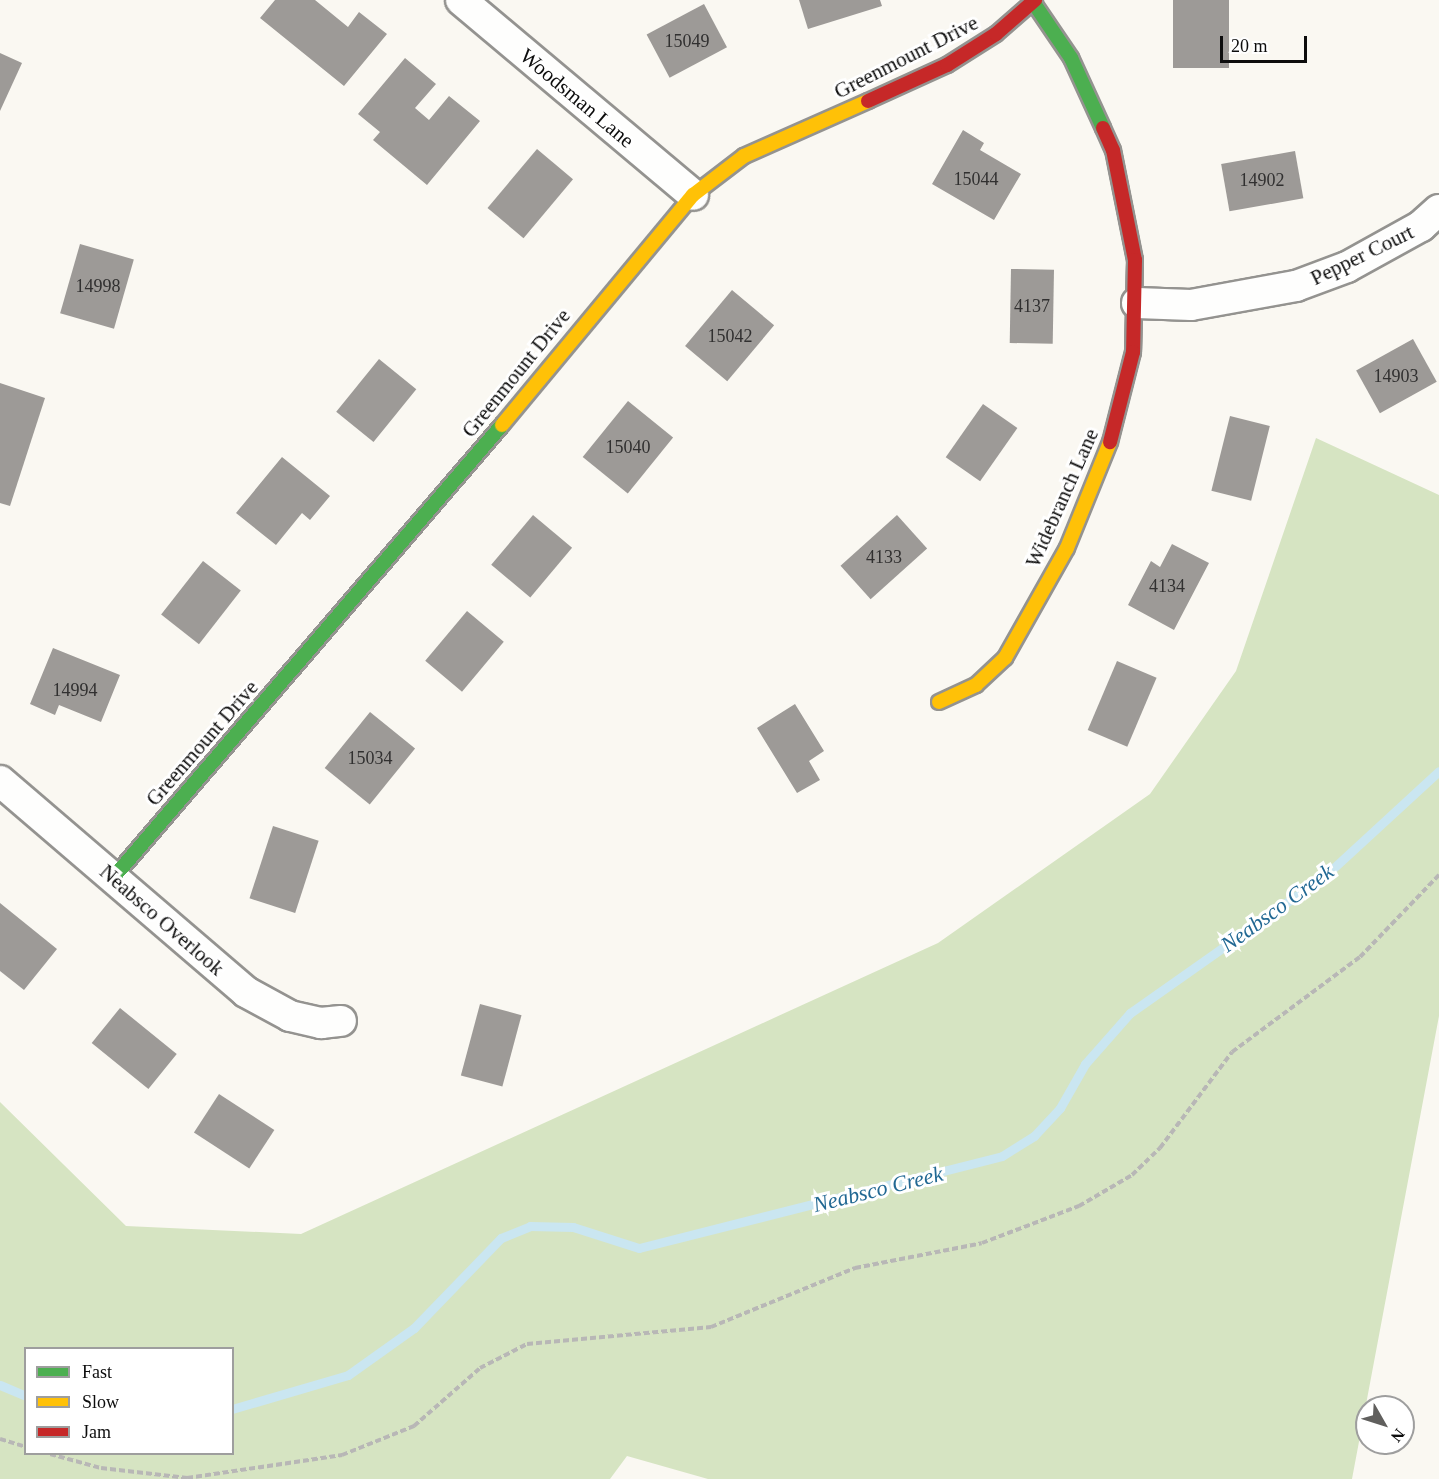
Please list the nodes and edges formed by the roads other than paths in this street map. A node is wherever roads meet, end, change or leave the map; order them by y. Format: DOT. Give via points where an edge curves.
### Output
graph roads {
  1 [pos="461,0"];
  2 [pos="1034,1"];
  3 [pos="693,195"];
  4 [pos="1439,210"];
  5 [pos="1137,303"];
  6 [pos="939,702"];
  7 [pos="0,781"];
  8 [pos="112,878"];
  9 [pos="341,1021"];
  1 -- 3 [label="street, Woodsman Lane"];
  2 -- 3 [label="street, Greenmount Drive" via="996,34 947,65 744,156"];
  2 -- 5 [label="street, Widebranch Lane" via="1071,58 1113,150 1127,205"];
  3 -- 8 [label="street, Greenmount Drive" via="382,568"];
  4 -- 5 [label="street, Pepper Court" via="1421,226 1347,267 1296,286 1191,305"];
  5 -- 6 [label="street, Widebranch Lane" via="1123,403 1104,465 1067,549 1005,658 976,686"];
  7 -- 8 [label="street, Neabsco Overlook"];
  8 -- 9 [label="street, Neabsco Overlook" via="261,1003 290,1016 321,1023"];
}
